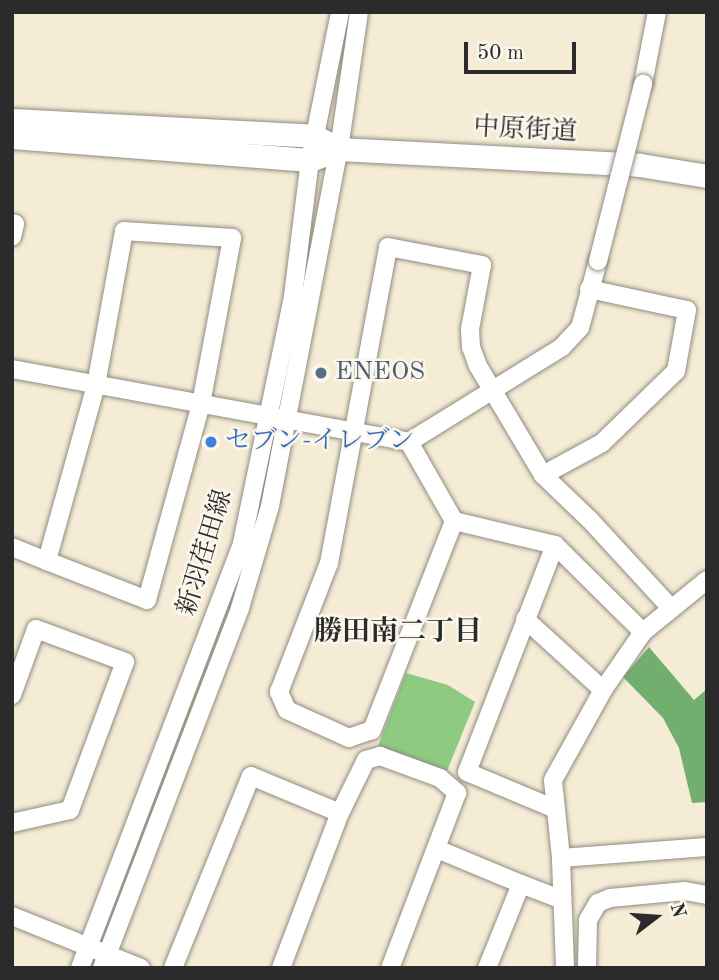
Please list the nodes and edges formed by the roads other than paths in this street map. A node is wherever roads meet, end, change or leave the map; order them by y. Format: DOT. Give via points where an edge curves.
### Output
graph roads {
  1 [pos="340,12"];
  2 [pos="359,12"];
  3 [pos="657,12"];
  4 [pos="12,120"];
  5 [pos="314,136"];
  6 [pos="12,137"];
  7 [pos="339,149"];
  8 [pos="310,160"];
  9 [pos="707,176"];
  10 [pos="12,223"];
  11 [pos="12,237"];
  12 [pos="589,289"];
  13 [pos="12,369"];
  14 [pos="96,384"];
  15 [pos="493,389"];
  16 [pos="201,404"];
  17 [pos="278,418"];
  18 [pos="352,433"];
  19 [pos="409,442"];
  20 [pos="543,475"];
  21 [pos="454,522"];
  22 [pos="555,545"];
  23 [pos="12,547"];
  24 [pos="47,561"];
  25 [pos="707,580"];
  26 [pos="671,608"];
  27 [pos="525,619"];
  28 [pos="643,632"];
  29 [pos="603,690"];
  30 [pos="12,695"];
  31 [pos="555,809"];
  32 [pos="340,813"];
  33 [pos="12,823"];
  34 [pos="707,847"];
  35 [pos="437,849"];
  36 [pos="561,858"];
  37 [pos="522,884"];
  38 [pos="707,895"];
  39 [pos="560,899"];
  40 [pos="12,916"];
  41 [pos="88,947"];
  42 [pos="105,961"];
  43 [pos="80,968"];
  44 [pos="141,968"];
  45 [pos="173,968"];
  46 [pos="281,968"];
  47 [pos="390,968"];
  48 [pos="487,968"];
  49 [pos="565,968"];
  50 [pos="587,968"];
  1 -- 5 [label="street, 新羽荏田線"];
  2 -- 7 [label="street, 新羽荏田線"];
  3 -- 12 [label="street, bridge" via="643,84"];
  4 -- 5 [label="main road, 中原街道"];
  5 -- 7 [label="main road, 中原街道"];
  5 -- 8 [label="street, 新羽荏田線"];
  6 -- 8 [label="main road, 中原街道"];
  7 -- 8 [label="main road, 中原街道"];
  7 -- 9 [label="main road, 中原街道" via="640,164"];
  7 -- 17 [label="street, 新羽荏田線"];
  8 -- 17 [label="street, 新羽荏田線"];
  10 -- 11 [label="street"];
  12 -- 15 [label="street" via="580,328 562,348"];
  12 -- 20 [label="street" via="687,310 676,371 602,443"];
  13 -- 14 [label="street"];
  14 -- 16 [label="street"];
  14 -- 16 [label="street" via="124,231 232,238"];
  14 -- 24 [label="street"];
  15 -- 18 [label="street" via="471,347 482,265 388,247"];
  15 -- 19 [label="street"];
  15 -- 20 [label="street"];
  16 -- 17 [label="street"];
  16 -- 24 [label="street" via="147,600"];
  17 -- 18 [label="street"];
  17 -- 41 [label="street, 新羽荏田線" via="229,585"];
  17 -- 42 [label="street, 新羽荏田線" via="270,506 240,608"];
  18 -- 19 [label="street"];
  18 -- 21 [label="street" via="330,563 279,692 287,710 349,738 372,730"];
  19 -- 21 [label="street"];
  20 -- 26 [label="street"];
  21 -- 22 [label="street"];
  22 -- 27 [label="street"];
  22 -- 28 [label="street"];
  23 -- 24 [label="street"];
  25 -- 26 [label="street"];
  26 -- 28 [label="street"];
  27 -- 29 [label="street"];
  27 -- 31 [label="street" via="467,772"];
  28 -- 29 [label="street"];
  29 -- 31 [label="street" via="553,780"];
  30 -- 33 [label="street" via="36,629 125,662 70,810"];
  31 -- 36 [label="street"];
  32 -- 35 [label="street" via="366,760 380,756 440,778 457,793"];
  32 -- 45 [label="street" via="251,776"];
  32 -- 46 [label="street"];
  34 -- 36 [label="street"];
  35 -- 37 [label="street"];
  35 -- 47 [label="street"];
  36 -- 39 [label="street"];
  37 -- 39 [label="street"];
  37 -- 48 [label="street"];
  38 -- 50 [label="street" via="685,891 598,903 588,920"];
  39 -- 49 [label="street"];
  40 -- 41 [label="street"];
  41 -- 42 [label="street"];
  41 -- 43 [label="street, 新羽荏田線"];
  42 -- 44 [label="street"];
}
